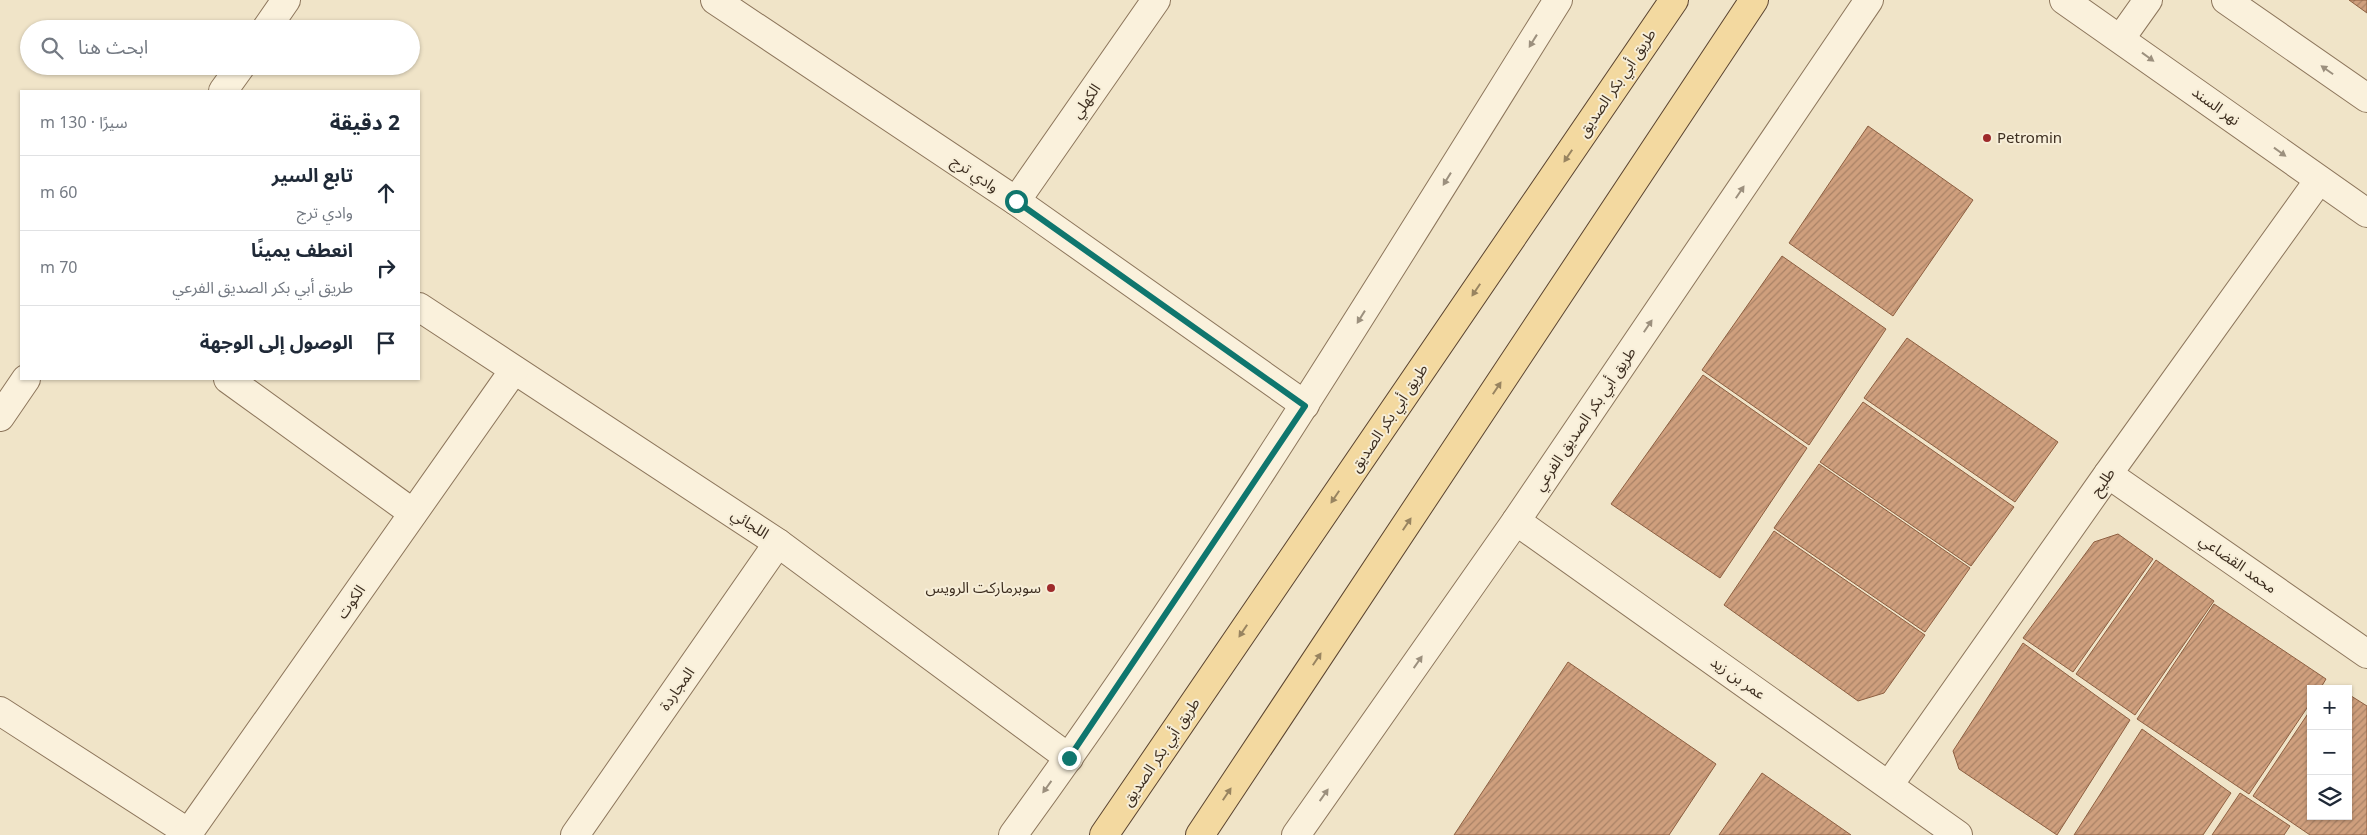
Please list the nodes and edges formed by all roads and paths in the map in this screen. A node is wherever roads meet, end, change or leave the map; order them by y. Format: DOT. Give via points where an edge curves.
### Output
graph roads {
  1 [pos="286,0"];
  2 [pos="715,0"];
  3 [pos="1156,0"];
  4 [pos="1558,0"];
  5 [pos="1674,0"];
  6 [pos="1754,0"];
  7 [pos="1870,0"];
  8 [pos="2064,0"];
  9 [pos="2148,0"];
  10 [pos="2226,0"];
  11 [pos="2096,8"];
  12 [pos="272,20"];
  13 [pos="2121,38"];
  14 [pos="235,75"];
  15 [pos="225,90"];
  16 [pos="2367,98"];
  17 [pos="2319,180"];
  18 [pos="1016,201"];
  19 [pos="2367,213"];
  20 [pos="420,308"];
  21 [pos="514,370"];
  22 [pos="25,380"];
  23 [pos="229,380"];
  24 [pos="1305,406"];
  25 [pos="0,417"];
  26 [pos="2108,474"];
  27 [pos="414,513"];
  28 [pos="1516,521"];
  29 [pos="778,543"];
  30 [pos="2367,654"];
  31 [pos="0,711"];
  32 [pos="1069,758"];
  33 [pos="1890,785"];
  34 [pos="188,834"];
  35 [pos="575,835"];
  36 [pos="1013,835"];
  37 [pos="1104,835"];
  38 [pos="1200,835"];
  39 [pos="1296,835"];
  40 [pos="1958,835"];
  1 -- 12 [label="street"];
  2 -- 18 [label="street, وادي ترج"];
  3 -- 18 [label="street, الكهلي"];
  4 -- 24 [label="street, one-way"];
  5 -- 37 [label="main road, طريق أبي بكر الصديق, one-way"];
  38 -- 6 [label="main road, one-way"];
  28 -- 7 [label="street, طريق أبي بكر الصديق الفرعي, one-way"];
  8 -- 11 [label="street, نهر السند"];
  9 -- 13 [label="street"];
  16 -- 10 [label="street, one-way"];
  11 -- 13 [label="street, نهر السند"];
  13 -- 17 [label="street, نهر السند, one-way"];
  14 -- 15 [label="street"];
  17 -- 19 [label="street, نهر السند"];
  17 -- 26 [label="street, طليح"];
  18 -- 24 [label="street, وادي ترج"];
  20 -- 21 [label="street, اللجائي"];
  21 -- 27 [label="street, الكوت"];
  21 -- 29 [label="street, اللجائي"];
  22 -- 25 [label="street"];
  23 -- 27 [label="street"];
  24 -- 32 [label="street"];
  26 -- 30 [label="street, محمد القضاعي"];
  26 -- 33 [label="street, طليح"];
  27 -- 34 [label="street, الكوت"];
  28 -- 33 [label="street, عمر بن زيد"];
  39 -- 28 [label="street, طريق أبي بكر الصديق الفرعي, one-way"];
  29 -- 32 [label="street, اللجائي"];
  29 -- 35 [label="street, المجاردة"];
  31 -- 34 [label="street"];
  32 -- 36 [label="street, one-way"];
  33 -- 40 [label="street, عمر بن زيد"];
}
